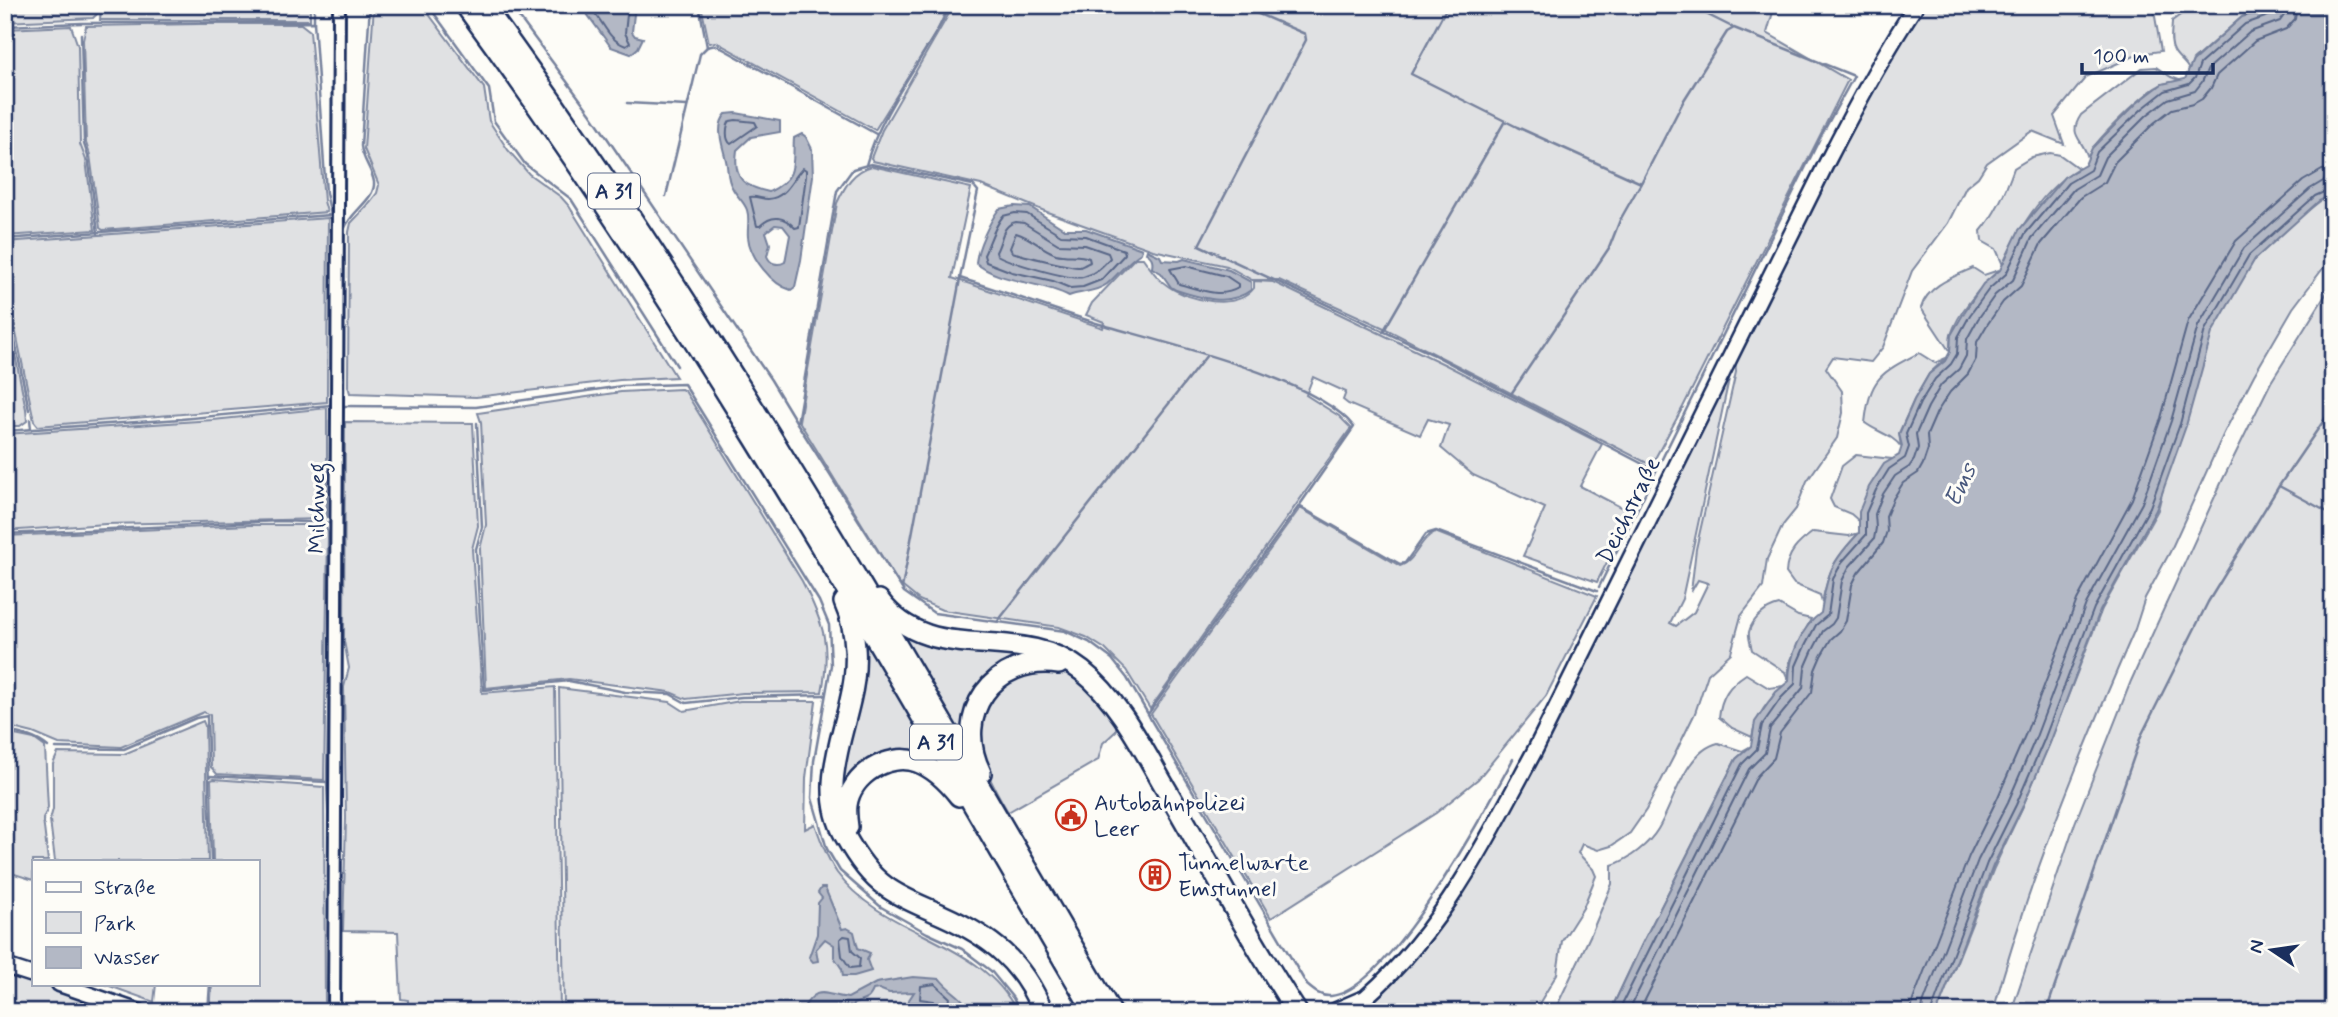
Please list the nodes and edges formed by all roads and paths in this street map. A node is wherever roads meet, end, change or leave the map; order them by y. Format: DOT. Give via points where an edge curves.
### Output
graph roads {
  1 [pos="339,5"];
  2 [pos="465,5"];
  3 [pos="483,5"];
  4 [pos="1916,5"];
  5 [pos="842,566"];
  6 [pos="1083,672"];
  7 [pos="988,801"];
  8 [pos="999,849"];
  9 [pos="855,852"];
  10 [pos="5,965"];
  11 [pos="32,975"];
  12 [pos="65,986"];
  13 [pos="1355,1007"];
  14 [pos="140,1012"];
  15 [pos="334,1012"];
  16 [pos="1043,1012"];
  17 [pos="1094,1012"];
  18 [pos="1111,1012"];
  19 [pos="1298,1012"];
  20 [pos="1338,1012"];
  1 -- 15 [label="street, Milchweg"];
  2 -- 5 [label="highway, A 31" via="561,138"];
  3 -- 5 [label="highway, A 31" via="665,266 773,436"];
  4 -- 13 [label="main road, Deichstraße" via="1832,152 1495,825 1418,945"];
  5 -- 6 [label="highway" via="865,577 896,619 923,634 959,642 1027,646 1057,655"];
  5 -- 7 [label="highway, A 31"];
  5 -- 8 [label="highway, A 31"];
  5 -- 9 [label="highway" via="835,585 849,613 856,654 832,778 834,803"];
  6 -- 7 [label="highway" via="1037,662 1011,669 990,685 973,728 974,753"];
  6 -- 19 [label="highway" via="1104,691 1143,751 1255,947"];
  7 -- 18 [label="highway, A 31"];
  8 -- 9 [label="highway" via="986,840 950,785 924,765 894,760 866,773 852,790 846,819"];
  8 -- 17 [label="highway, A 31"];
  9 -- 16 [label="highway" via="883,885 998,947 1020,970"];
  10 -- 11 [label="main road"];
  12 -- 14 [label="main road"];
  13 -- 20 [label="highway"];
}
